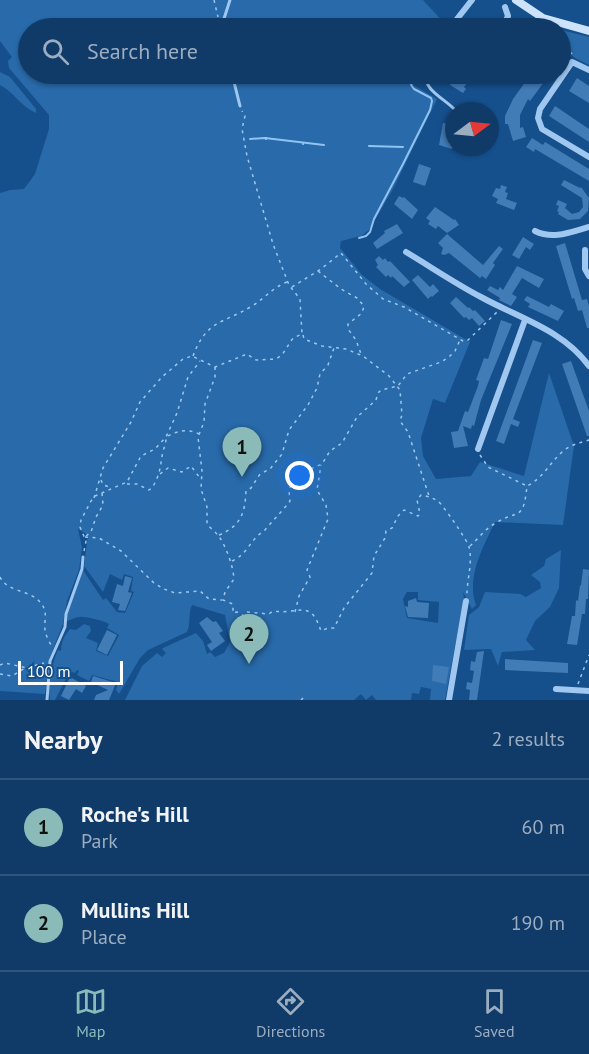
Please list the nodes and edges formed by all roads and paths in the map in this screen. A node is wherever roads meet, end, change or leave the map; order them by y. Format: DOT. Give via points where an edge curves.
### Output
graph roads {
  1 [pos="214,0"];
  2 [pos="230,0"];
  3 [pos="472,0"];
  4 [pos="516,0"];
  5 [pos="505,7"];
  6 [pos="219,18"];
  7 [pos="224,18"];
  8 [pos="458,18"];
  9 [pos="508,18"];
  10 [pos="543,18"];
  11 [pos="571,27"];
  12 [pos="589,32"];
  13 [pos="571,52"];
  14 [pos="572,62"];
  15 [pos="589,70"];
  16 [pos="234,84"];
  17 [pos="427,84"];
  18 [pos="557,84"];
  19 [pos="445,103"];
  20 [pos="240,106"];
  21 [pos="266,136"];
  22 [pos="266,140"];
  23 [pos="303,140"];
  24 [pos="303,145"];
  25 [pos="589,157"];
  26 [pos="589,227"];
  27 [pos="535,231"];
  28 [pos="585,250"];
  29 [pos="406,252"];
  30 [pos="318,272"];
  31 [pos="589,276"];
  32 [pos="287,282"];
  33 [pos="291,288"];
  34 [pos="502,308"];
  35 [pos="525,320"];
  36 [pos="302,334"];
  37 [pos="460,340"];
  38 [pos="334,348"];
  39 [pos="362,355"];
  40 [pos="192,356"];
  41 [pos="587,357"];
  42 [pos="200,361"];
  43 [pos="589,366"];
  44 [pos="215,367"];
  45 [pos="398,386"];
  46 [pos="199,434"];
  47 [pos="166,437"];
  48 [pos="589,440"];
  49 [pos="478,449"];
  50 [pos="322,464"];
  51 [pos="159,474"];
  52 [pos="101,476"];
  53 [pos="201,478"];
  54 [pos="123,483"];
  55 [pos="527,486"];
  56 [pos="111,487"];
  57 [pos="103,492"];
  58 [pos="430,496"];
  59 [pos="94,498"];
  60 [pos="219,535"];
  61 [pos="85,537"];
  62 [pos="469,547"];
  63 [pos="84,557"];
  64 [pos="232,561"];
  65 [pos="0,577"];
  66 [pos="223,600"];
  67 [pos="466,601"];
  68 [pos="295,612"];
  69 [pos="51,645"];
  70 [pos="56,650"];
  71 [pos="47,654"];
  72 [pos="589,655"];
  73 [pos="44,663"];
  74 [pos="0,665"];
  75 [pos="27,668"];
  76 [pos="0,674"];
  77 [pos="556,689"];
  78 [pos="575,691"];
  79 [pos="589,691"];
  80 [pos="47,700"];
  81 [pos="449,700"];
  82 [pos="570,700"];
  1 -- 6 [label="path"];
  2 -- 7 [label="lane"];
  3 -- 8 [label="street"];
  4 -- 10 [label="street"];
  5 -- 9 [label="street"];
  11 -- 12 [label="street"];
  13 -- 14 [label="path"];
  14 -- 15 [label="street"];
  16 -- 20 [label="lane"];
  17 -- 19 [label="lane"];
  18 -- 25 [label="street" via="540,109 542,129"];
  20 -- 32 [label="path" via="245,116 242,129 247,156"];
  21 -- 22 [label="path"];
  23 -- 24 [label="path"];
  26 -- 27 [label="street" via="552,236"];
  28 -- 31 [label="street"];
  29 -- 34 [label="street"];
  30 -- 33 [label="path"];
  30 -- 37 [label="path" via="341,253 383,299"];
  30 -- 39 [label="path" via="364,306 362,313 348,324"];
  32 -- 33 [label="path"];
  32 -- 40 [label="path" via="254,306 213,325"];
  33 -- 36 [label="path" via="300,298"];
  34 -- 35 [label="street"];
  34 -- 37 [label="path" via="467,341"];
  35 -- 41 [label="street" via="558,336"];
  35 -- 49 [label="street"];
  36 -- 38 [label="path" via="307,340"];
  36 -- 44 [label="path" via="292,338 276,359 256,360 247,354"];
  37 -- 45 [label="path" via="449,357 407,374"];
  38 -- 39 [label="path"];
  38 -- 60 [label="path" via="308,405 289,430 282,454 246,490 241,519"];
  39 -- 45 [label="path"];
  40 -- 42 [label="path"];
  40 -- 52 [label="path" via="162,377 140,402"];
  41 -- 43 [label="street"];
  42 -- 44 [label="path"];
  42 -- 47 [label="path" via="188,377"];
  44 -- 46 [label="path"];
  45 -- 50 [label="path" via="378,393"];
  45 -- 58 [label="path" via="400,421 408,432"];
  46 -- 47 [label="path" via="180,431"];
  46 -- 53 [label="path"];
  47 -- 51 [label="path"];
  47 -- 54 [label="path" via="155,450 141,456 130,479"];
  48 -- 55 [label="path" via="564,450 537,481"];
  49 -- 55 [label="path" via="488,467"];
  50 -- 64 [label="path" via="292,480 290,501 244,554"];
  50 -- 68 [label="path" via="317,490 326,505 328,519"];
  51 -- 53 [label="path" via="168,468 182,472 191,466"];
  51 -- 54 [label="path" via="149,490"];
  52 -- 56 [label="path" via="103,485"];
  52 -- 59 [label="path"];
  53 -- 60 [label="path" via="207,524"];
  54 -- 56 [label="path"];
  55 -- 62 [label="path" via="521,512 493,524"];
  56 -- 57 [label="path"];
  57 -- 59 [label="path"];
  57 -- 61 [label="path" via="103,505"];
  58 -- 62 [label="path" via="440,502"];
  58 -- 68 [label="path" via="418,497 418,516 404,510 386,531 374,556 372,573 344,608 334,628 321,631 310,611"];
  59 -- 61 [label="path" via="81,520"];
  60 -- 64 [label="path"];
  61 -- 63 [label="path"];
  61 -- 66 [label="path" via="99,538 121,551 164,589 175,593 200,591 209,598"];
  62 -- 67 [label="path"];
  63 -- 70 [label="lane"];
  64 -- 66 [label="path" via="234,579"];
  65 -- 69 [label="path" via="3,584 43,604 47,616 45,633"];
  66 -- 68 [label="path" via="233,604 233,612 244,616 247,612"];
  67 -- 81 [label="street"];
  69 -- 70 [label="path"];
  69 -- 71 [label="path"];
  70 -- 80 [label="lane" via="49,669"];
  72 -- 78 [label="path"];
  73 -- 75 [label="path"];
  74 -- 75 [label="path"];
  75 -- 76 [label="path" via="12,676"];
  77 -- 78 [label="street"];
  78 -- 79 [label="street"];
  78 -- 82 [label="street"];
}
